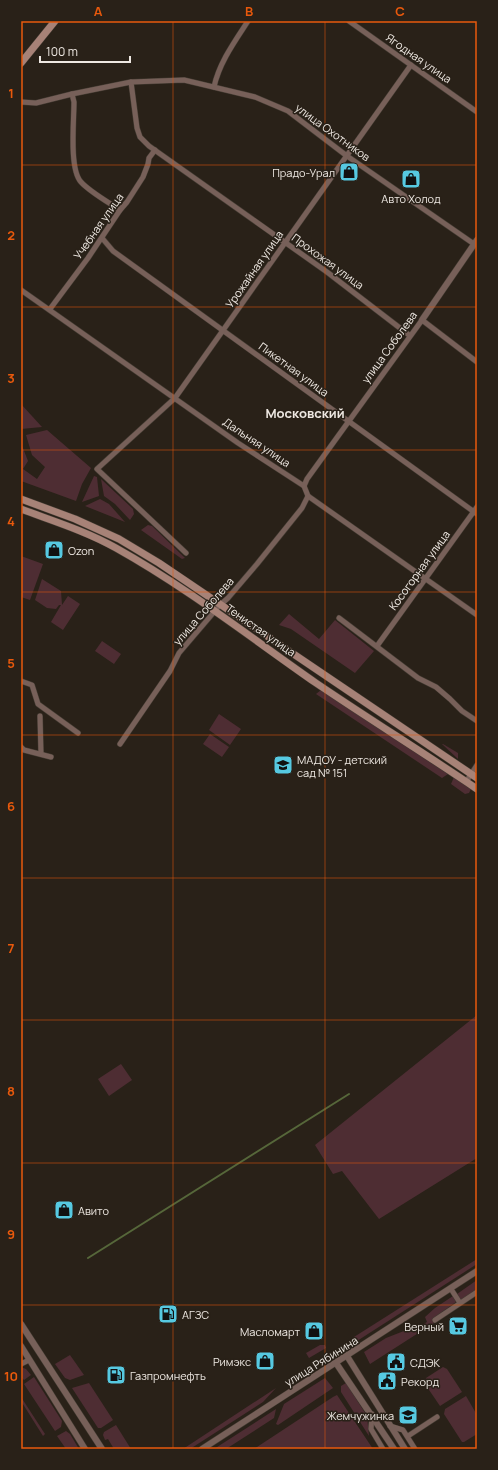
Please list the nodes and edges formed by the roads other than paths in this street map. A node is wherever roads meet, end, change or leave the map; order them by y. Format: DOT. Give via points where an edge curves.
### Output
graph roads {
  1 [pos="55,21"];
  2 [pos="248,21"];
  3 [pos="349,21"];
  4 [pos="21,63"];
  5 [pos="411,65"];
  6 [pos="130,82"];
  7 [pos="214,86"];
  8 [pos="72,94"];
  9 [pos="21,102"];
  10 [pos="477,112"];
  11 [pos="155,150"];
  12 [pos="347,156"];
  13 [pos="120,210"];
  14 [pos="102,238"];
  15 [pos="285,242"];
  16 [pos="475,242"];
  17 [pos="21,290"];
  18 [pos="50,309"];
  19 [pos="422,320"];
  20 [pos="224,329"];
  21 [pos="409,335"];
  22 [pos="477,362"];
  23 [pos="175,398"];
  24 [pos="349,421"];
  25 [pos="304,486"];
  26 [pos="308,496"];
  27 [pos="21,499"];
  28 [pos="21,509"];
  29 [pos="476,511"];
  30 [pos="186,553"];
  31 [pos="425,578"];
  32 [pos="220,605"];
  33 [pos="215,611"];
  34 [pos="477,615"];
  35 [pos="339,618"];
  36 [pos="377,646"];
  37 [pos="21,681"];
  38 [pos="40,716"];
  39 [pos="477,721"];
  40 [pos="78,733"];
  41 [pos="120,744"];
  42 [pos="21,747"];
  43 [pos="41,754"];
  44 [pos="51,758"];
  45 [pos="477,765"];
  46 [pos="474,776"];
  47 [pos="466,782"];
  48 [pos="477,789"];
  49 [pos="477,1272"];
  50 [pos="450,1289"];
  51 [pos="477,1292"];
  52 [pos="460,1303"];
  53 [pos="435,1320"];
  54 [pos="21,1324"];
  55 [pos="21,1346"];
  56 [pos="347,1356"];
  57 [pos="29,1360"];
  58 [pos="336,1363"];
  59 [pos="21,1364"];
  60 [pos="372,1414"];
  61 [pos="436,1417"];
  62 [pos="390,1426"];
  63 [pos="408,1436"];
  64 [pos="85,1449"];
  65 [pos="102,1449"];
  66 [pos="202,1449"];
  67 [pos="383,1449"];
  68 [pos="394,1449"];
  69 [pos="405,1449"];
  70 [pos="415,1449"];
  1 -- 4 [label="main road"];
  2 -- 7 [label="street" via="216,76"];
  3 -- 5 [label="street, Ягодная улица"];
  5 -- 10 [label="street, Ягодная улица"];
  5 -- 12 [label="street, Урожайная улица"];
  6 -- 7 [label="street, улица Охотников" via="184,80"];
  6 -- 8 [label="street, улица Охотников"];
  6 -- 11 [label="street, Прохожая улица" via="140,137"];
  7 -- 12 [label="street, улица Охотников" via="256,97 288,111"];
  8 -- 9 [label="street, улица Охотников" via="36,103"];
  8 -- 13 [label="street" via="74,163 78,178 82,184"];
  11 -- 13 [label="street, Учебная улица" via="149,158 143,177"];
  11 -- 15 [label="street, Прохожая улица"];
  12 -- 15 [label="street, Урожайная улица"];
  12 -- 16 [label="street, улица Охотников"];
  13 -- 14 [label="street, Учебная улица"];
  14 -- 18 [label="street, Учебная улица"];
  14 -- 20 [label="street, Пикетная улица" via="114,251"];
  15 -- 20 [label="street, Урожайная улица"];
  15 -- 21 [label="street, Прохожая улица"];
  16 -- 19 [label="street, улица Соболева"];
  17 -- 18 [label="street, Дальняя улица"];
  18 -- 23 [label="street, Дальняя улица"];
  19 -- 21 [label="street, улица Соболева"];
  19 -- 22 [label="street"];
  20 -- 23 [label="street, Урожайная улица"];
  20 -- 24 [label="street, Пикетная улица"];
  21 -- 24 [label="street, улица Соболева"];
  23 -- 25 [label="street, Дальняя улица"];
  23 -- 30 [label="street, Урожайная улица" via="97,470"];
  24 -- 25 [label="street, улица Соболева"];
  24 -- 29 [label="street, Пикетная улица"];
  25 -- 26 [label="street"];
  26 -- 31 [label="street"];
  26 -- 32 [label="street, улица Соболева" via="302,508 257,564"];
  27 -- 32 [label="main road, Тенистая улица" via="75,519 119,540 159,563"];
  28 -- 33 [label="main road, Тенистая улица" via="72,527 115,547"];
  29 -- 31 [label="street, Косогорная улица"];
  31 -- 34 [label="street"];
  31 -- 36 [label="street, Косогорная улица"];
  32 -- 33 [label="street, улица Соболева"];
  32 -- 46 [label="main road, Тенистая улица"];
  33 -- 41 [label="street, улица Соболева" via="179,653 170,671"];
  33 -- 47 [label="main road, Тенистая улица" via="318,684"];
  35 -- 36 [label="street"];
  36 -- 39 [label="street" via="418,678 436,687"];
  37 -- 40 [label="street" via="32,685 38,704"];
  38 -- 43 [label="street"];
  42 -- 43 [label="street"];
  43 -- 44 [label="street"];
  45 -- 46 [label="street"];
  46 -- 47 [label="street"];
  47 -- 48 [label="main road, Тенистая улица"];
  49 -- 50 [label="street, улица Рябинина"];
  50 -- 52 [label="street"];
  50 -- 56 [label="street, улица Рябинина"];
  51 -- 52 [label="street"];
  52 -- 53 [label="street"];
  54 -- 65 [label="street"];
  55 -- 57 [label="street"];
  56 -- 58 [label="street, улица Рябинина"];
  56 -- 62 [label="street"];
  57 -- 59 [label="street"];
  57 -- 64 [label="street"];
  58 -- 60 [label="street"];
  58 -- 66 [label="street, улица Рябинина"];
  60 -- 67 [label="street" via="371,1429"];
  60 -- 68 [label="street"];
  61 -- 63 [label="street"];
  62 -- 63 [label="street" via="403,1430"];
  62 -- 69 [label="street"];
  63 -- 70 [label="street"];
}
